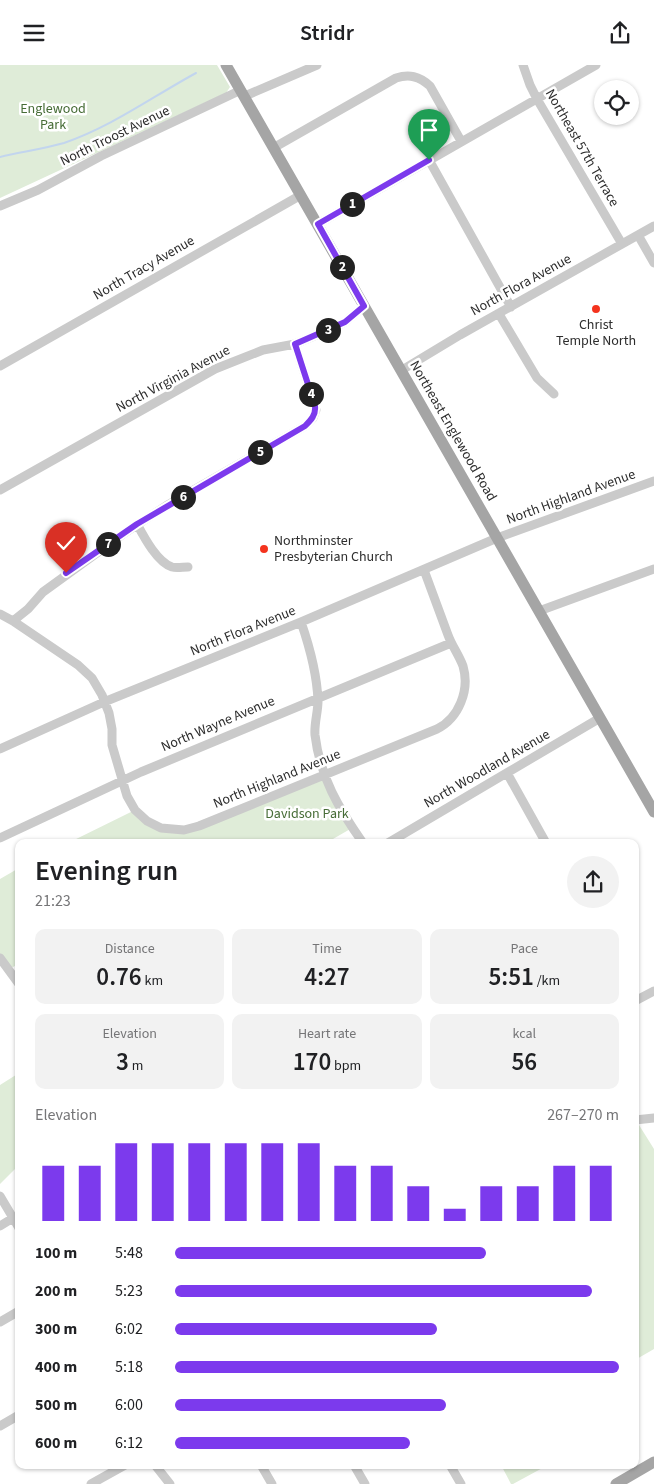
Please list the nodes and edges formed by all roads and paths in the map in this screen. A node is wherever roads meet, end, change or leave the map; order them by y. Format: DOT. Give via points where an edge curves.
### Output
graph roads {
  1 [pos="226,65"];
  2 [pos="318,65"];
  3 [pos="523,65"];
  4 [pos="596,65"];
  5 [pos="243,93"];
  6 [pos="537,99"];
  7 [pos="461,141"];
  8 [pos="275,147"];
  9 [pos="429,160"];
  10 [pos="301,195"];
  11 [pos="0,206"];
  12 [pos="318,224"];
  13 [pos="654,225"];
  14 [pos="638,235"];
  15 [pos="622,244"];
  16 [pos="654,263"];
  17 [pos="364,306"];
  18 [pos="511,307"];
  19 [pos="500,314"];
  20 [pos="295,344"];
  21 [pos="0,366"];
  22 [pos="402,370"];
  23 [pos="554,394"];
  24 [pos="654,481"];
  25 [pos="0,490"];
  26 [pos="137,524"];
  27 [pos="497,538"];
  28 [pos="188,567"];
  29 [pos="654,569"];
  30 [pos="424,570"];
  31 [pos="539,611"];
  32 [pos="0,614"];
  33 [pos="13,621"];
  34 [pos="301,622"];
  35 [pos="451,643"];
  36 [pos="318,697"];
  37 [pos="104,702"];
  38 [pos="600,718"];
  39 [pos="0,749"];
  40 [pos="507,773"];
  41 [pos="325,775"];
  42 [pos="124,780"];
  43 [pos="654,812"];
  44 [pos="0,838"];
  45 [pos="360,839"];
  46 [pos="395,839"];
  47 [pos="544,839"];
  48 [pos="0,958"];
  49 [pos="15,979"];
  50 [pos="654,991"];
  51 [pos="639,998"];
  52 [pos="654,1118"];
  53 [pos="639,1120"];
  54 [pos="0,1196"];
  55 [pos="13,1218"];
  56 [pos="15,1221"];
  57 [pos="0,1226"];
  58 [pos="15,1313"];
  59 [pos="0,1322"];
  60 [pos="15,1417"];
  61 [pos="0,1426"];
  62 [pos="654,1462"];
  63 [pos="118,1469"];
  64 [pos="158,1469"];
  65 [pos="263,1469"];
  66 [pos="356,1469"];
  67 [pos="452,1469"];
  68 [pos="91,1484"];
  69 [pos="170,1484"];
  70 [pos="272,1484"];
  71 [pos="365,1484"];
  72 [pos="461,1484"];
  73 [pos="616,1484"];
  1 -- 5 [label="main road, Northeast Englewood Road"];
  2 -- 5 [label="street, North Troost Avenue"];
  3 -- 6 [label="street, Northeast 57th Terrace"];
  4 -- 6 [label="street"];
  5 -- 8 [label="main road, Northeast Englewood Road"];
  5 -- 11 [label="street, North Troost Avenue" via="101,156 38,190"];
  6 -- 7 [label="street"];
  6 -- 15 [label="street, Northeast 57th Terrace"];
  7 -- 8 [label="street" via="430,85 410,75 396,79"];
  7 -- 9 [label="street"];
  8 -- 10 [label="main road, Northeast Englewood Road"];
  9 -- 12 [label="street"];
  9 -- 18 [label="street"];
  10 -- 12 [label="main road, Northeast Englewood Road"];
  10 -- 21 [label="street, North Tracy Avenue"];
  12 -- 17 [label="main road, Northeast Englewood Road"];
  13 -- 14 [label="street, North Flora Avenue"];
  14 -- 15 [label="street, North Flora Avenue"];
  14 -- 16 [label="street"];
  15 -- 18 [label="street, North Flora Avenue"];
  17 -- 20 [label="street, North Virginia Avenue" via="345,322"];
  17 -- 22 [label="main road, Northeast Englewood Road"];
  18 -- 19 [label="street, North Flora Avenue"];
  19 -- 22 [label="street, North Flora Avenue"];
  19 -- 23 [label="street" via="537,379"];
  20 -- 25 [label="street, North Virginia Avenue" via="263,350 215,369"];
  20 -- 26 [label="street" via="315,406 314,415 305,426"];
  22 -- 27 [label="main road, Northeast Englewood Road"];
  24 -- 27 [label="street, North Highland Avenue"];
  26 -- 28 [label="street" via="160,558 171,567"];
  26 -- 33 [label="street" via="66,573"];
  27 -- 30 [label="street, North Flora Avenue"];
  27 -- 31 [label="main road, Northeast Englewood Road"];
  29 -- 31 [label="street"];
  30 -- 34 [label="street, North Flora Avenue"];
  30 -- 35 [label="street"];
  31 -- 38 [label="main road, Northeast Englewood Road"];
  32 -- 33 [label="street, North Highland Avenue"];
  33 -- 37 [label="street, North Highland Avenue" via="84,670"];
  34 -- 36 [label="street" via="312,652"];
  34 -- 37 [label="street, North Flora Avenue"];
  35 -- 36 [label="street, North Wayne Avenue"];
  35 -- 41 [label="street, North Highland Avenue" via="465,678 464,693 448,722"];
  36 -- 41 [label="street" via="315,734"];
  36 -- 42 [label="street, North Wayne Avenue"];
  37 -- 39 [label="street, North Flora Avenue"];
  37 -- 42 [label="street, North Highland Avenue" via="111,721 112,745"];
  38 -- 40 [label="street, North Woodland Avenue"];
  38 -- 43 [label="main road, Northeast Englewood Road"];
  40 -- 46 [label="street, North Woodland Avenue"];
  40 -- 47 [label="street"];
  41 -- 42 [label="street, North Highland Avenue" via="199,826 176,830 161,828 140,816 130,803"];
  41 -- 45 [label="street" via="338,805"];
  42 -- 44 [label="street, North Wayne Avenue"];
  48 -- 49 [label="street"];
  50 -- 51 [label="street"];
  52 -- 53 [label="street"];
  54 -- 55 [label="street"];
  55 -- 56 [label="street"];
  55 -- 57 [label="street"];
  58 -- 59 [label="street"];
  60 -- 61 [label="street"];
  62 -- 73 [label="main road"];
  63 -- 68 [label="street"];
  64 -- 69 [label="street"];
  65 -- 70 [label="street"];
  66 -- 71 [label="street"];
  67 -- 72 [label="street"];
}
